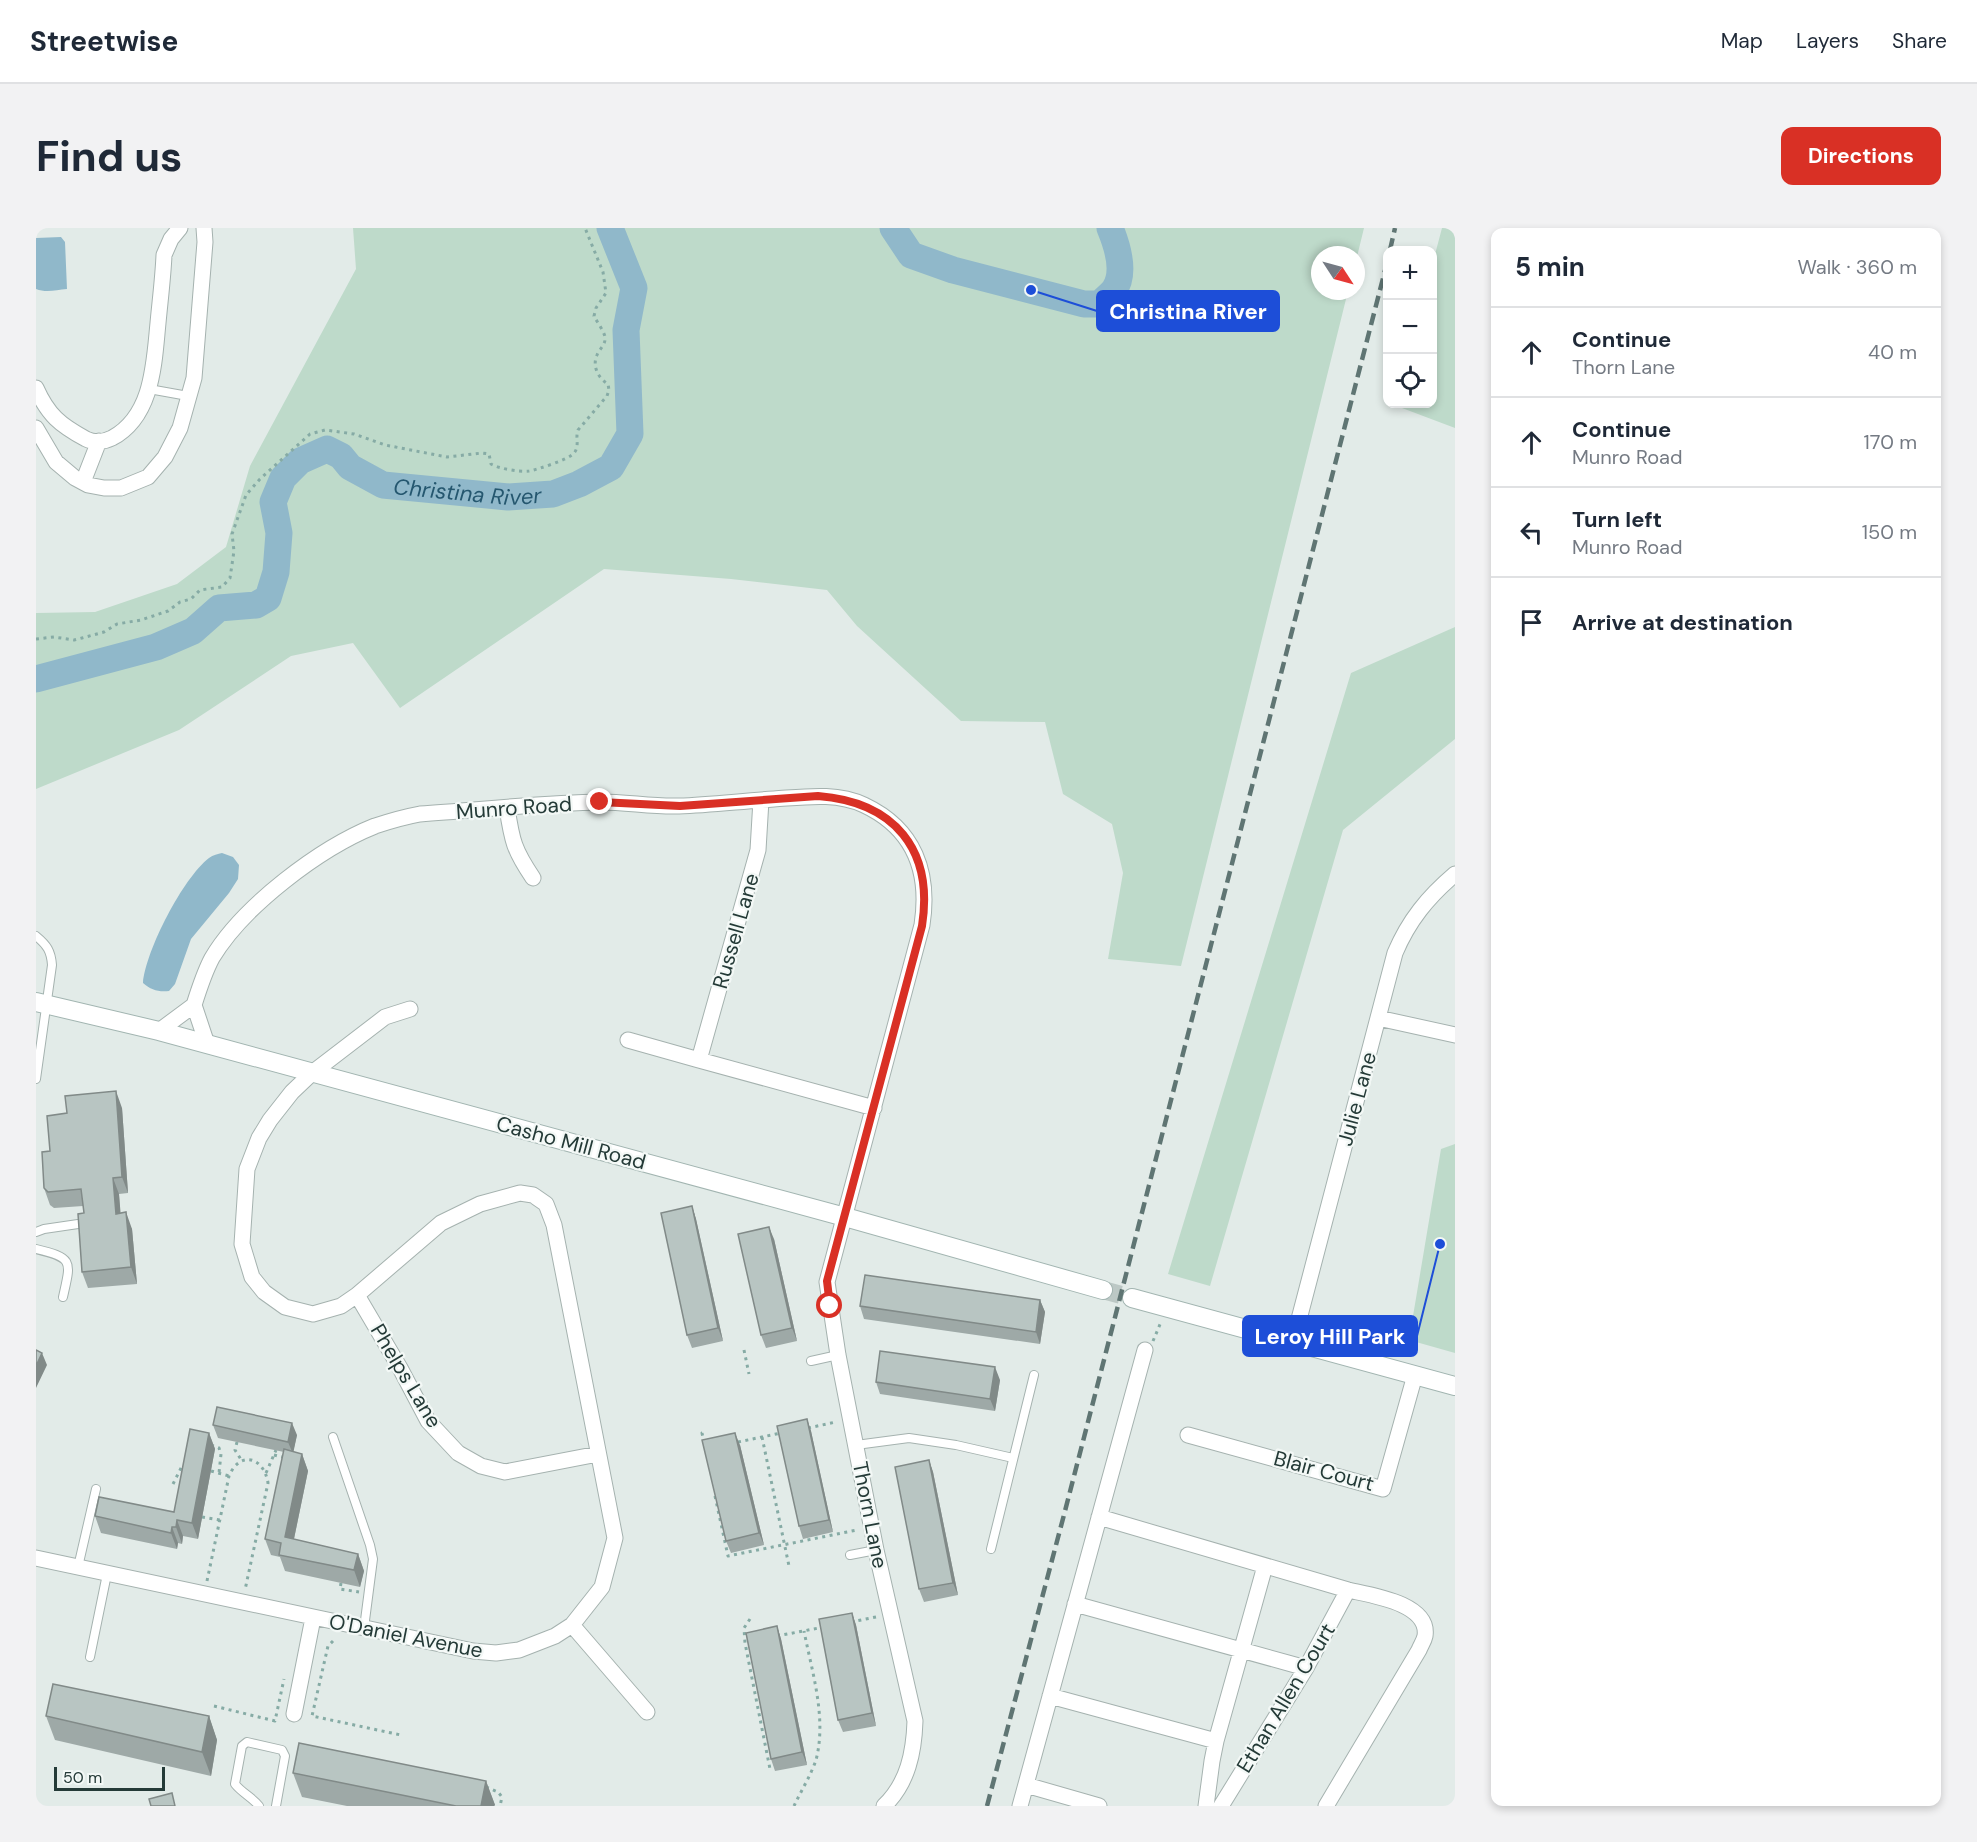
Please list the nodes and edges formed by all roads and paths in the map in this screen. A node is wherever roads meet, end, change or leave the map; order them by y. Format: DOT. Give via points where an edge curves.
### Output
graph roads {
  1 [pos="180,228"];
  2 [pos="204,228"];
  3 [pos="585,228"];
  4 [pos="36,388"];
  5 [pos="149,389"];
  6 [pos="188,396"];
  7 [pos="36,429"];
  8 [pos="99,441"];
  9 [pos="83,482"];
  10 [pos="36,639"];
  11 [pos="760,800"];
  12 [pos="507,808"];
  13 [pos="1455,874"];
  14 [pos="533,878"];
  15 [pos="36,936"];
  16 [pos="41,1003"];
  17 [pos="194,1005"];
  18 [pos="410,1009"];
  19 [pos="1378,1018"];
  20 [pos="159,1031"];
  21 [pos="1455,1035"];
  22 [pos="628,1040"];
  23 [pos="207,1044"];
  24 [pos="699,1060"];
  25 [pos="312,1073"];
  26 [pos="36,1079"];
  27 [pos="874,1107"];
  28 [pos="845,1217"];
  29 [pos="78,1224"];
  30 [pos="36,1232"];
  31 [pos="36,1249"];
  32 [pos="1103,1290"];
  33 [pos="357,1295"];
  34 [pos="63,1297"];
  35 [pos="1132,1298"];
  36 [pos="1293,1342"];
  37 [pos="744,1350"];
  38 [pos="1145,1350"];
  39 [pos="838,1355"];
  40 [pos="811,1361"];
  41 [pos="749,1374"];
  42 [pos="1034,1375"];
  43 [pos="1415,1375"];
  44 [pos="1455,1386"];
  45 [pos="836,1422"];
  46 [pos="804,1428"];
  47 [pos="706,1432"];
  48 [pos="783,1433"];
  49 [pos="1188,1435"];
  50 [pos="333,1437"];
  51 [pos="762,1437"];
  52 [pos="237,1442"];
  53 [pos="203,1443"];
  54 [pos="728,1444"];
  55 [pos="856,1444"];
  56 [pos="706,1449"];
  57 [pos="276,1450"];
  58 [pos="598,1454"];
  59 [pos="274,1455"];
  60 [pos="186,1458"];
  61 [pos="1013,1458"];
  62 [pos="294,1459"];
  63 [pos="242,1461"];
  64 [pos="211,1472"];
  65 [pos="219,1473"];
  66 [pos="266,1473"];
  67 [pos="230,1476"];
  68 [pos="174,1484"];
  69 [pos="96,1489"];
  70 [pos="715,1492"];
  71 [pos="202,1517"];
  72 [pos="1099,1517"];
  73 [pos="220,1520"];
  74 [pos="857,1530"];
  75 [pos="785,1545"];
  76 [pos="991,1549"];
  77 [pos="876,1550"];
  78 [pos="850,1555"];
  79 [pos="36,1558"];
  80 [pos="789,1566"];
  81 [pos="1265,1566"];
  82 [pos="78,1567"];
  83 [pos="107,1574"];
  84 [pos="341,1583"];
  85 [pos="1348,1590"];
  86 [pos="364,1593"];
  87 [pos="204,1594"];
  88 [pos="242,1602"];
  89 [pos="1075,1604"];
  90 [pos="876,1617"];
  91 [pos="313,1618"];
  92 [pos="750,1619"];
  93 [pos="845,1623"];
  94 [pos="572,1625"];
  95 [pos="824,1627"];
  96 [pos="364,1628"];
  97 [pos="804,1631"];
  98 [pos="774,1637"];
  99 [pos="333,1641"];
  100 [pos="754,1641"];
  101 [pos="745,1642"];
  102 [pos="1241,1650"];
  103 [pos="90,1657"];
  104 [pos="1306,1668"];
  105 [pos="285,1677"];
  106 [pos="1050,1696"];
  107 [pos="214,1706"];
  108 [pos="647,1712"];
  109 [pos="294,1714"];
  110 [pos="401,1735"];
  111 [pos="1216,1741"];
  112 [pos="770,1769"];
  113 [pos="479,1785"];
  114 [pos="1026,1785"];
  115 [pos="259,1806"];
  116 [pos="276,1806"];
  117 [pos="501,1806"];
  118 [pos="794,1806"];
  119 [pos="884,1806"];
  120 [pos="1020,1806"];
  121 [pos="1099,1806"];
  122 [pos="1206,1806"];
  123 [pos="1221,1806"];
  124 [pos="1326,1806"];
  1 -- 5 [label="street" via="164,255"];
  2 -- 6 [label="street" via="194,378"];
  3 -- 10 [label="path" via="603,272 606,293 594,316 605,336 595,366 609,390 578,430 574,454 529,471 497,468 491,464 489,454 447,457 385,445 354,434 325,430 310,434 246,495 232,534 230,578 222,587 200,590 168,610 117,624 104,632 74,640"];
  4 -- 8 [label="street" via="45,406 65,428 90,441"];
  5 -- 6 [label="lane"];
  5 -- 8 [label="street" via="130,422 117,434"];
  6 -- 9 [label="street" via="173,442 148,477 121,488"];
  7 -- 9 [label="street" via="56,462"];
  8 -- 9 [label="street"];
  11 -- 12 [label="street, Munro Road" via="680,806 600,802"];
  11 -- 24 [label="street, Russell Lane" via="758,850"];
  11 -- 27 [label="street, Munro Road" via="818,796 862,804 898,830 921,868 926,904 922,926"];
  12 -- 14 [label="street" via="518,855"];
  12 -- 17 [label="street, Munro Road" via="399,818 351,837 325,853 259,903 226,938 202,978"];
  13 -- 19 [label="street, Julie Lane" via="1423,904 1402,936"];
  15 -- 16 [label="lane" via="46,944 52,965"];
  16 -- 20 [label="street, Casho Mill Road"];
  16 -- 26 [label="lane"];
  17 -- 20 [label="street"];
  17 -- 23 [label="street"];
  18 -- 25 [label="street" via="385,1017"];
  19 -- 21 [label="street"];
  19 -- 36 [label="street, Julie Lane"];
  20 -- 23 [label="street, Casho Mill Road"];
  22 -- 24 [label="street"];
  23 -- 25 [label="street, Casho Mill Road"];
  24 -- 27 [label="street"];
  25 -- 28 [label="street, Casho Mill Road"];
  25 -- 33 [label="street" via="270,1120 253,1153 247,1169 242,1244 252,1277 264,1292 285,1307 313,1314 341,1306"];
  27 -- 28 [label="street, Munro Road"];
  28 -- 32 [label="street, Casho Mill Road"];
  28 -- 39 [label="street, Thorn Lane" via="827,1281"];
  29 -- 30 [label="lane"];
  31 -- 34 [label="lane" via="67,1261"];
  33 -- 58 [label="street, Phelps Lane" via="428,1421 458,1453 482,1467 505,1472"];
  33 -- 58 [label="street, O'Daniel Avenue" via="441,1223 480,1204 520,1193 533,1195 546,1204 554,1225"];
  35 -- 36 [label="street"];
  36 -- 43 [label="street"];
  37 -- 41 [label="path"];
  38 -- 72 [label="street"];
  39 -- 40 [label="lane"];
  39 -- 55 [label="street, Thorn Lane"];
  42 -- 61 [label="lane"];
  43 -- 44 [label="street"];
  43 -- 49 [label="street, Blair Court" via="1383,1489"];
  45 -- 46 [label="path"];
  47 -- 56 [label="path" via="702,1433"];
  48 -- 51 [label="path"];
  50 -- 96 [label="lane" via="373,1558"];
  51 -- 54 [label="path"];
  51 -- 75 [label="path"];
  52 -- 63 [label="path" via="235,1450"];
  53 -- 65 [label="path" via="219,1448"];
  55 -- 61 [label="lane" via="909,1438"];
  55 -- 77 [label="street, Thorn Lane"];
  57 -- 59 [label="path"];
  58 -- 94 [label="street, O'Daniel Avenue" via="615,1538 602,1587"];
  59 -- 62 [label="path"];
  59 -- 66 [label="path"];
  60 -- 68 [label="path"];
  61 -- 76 [label="lane"];
  63 -- 66 [label="path" via="260,1463"];
  63 -- 67 [label="path"];
  64 -- 65 [label="path"];
  65 -- 67 [label="path"];
  66 -- 88 [label="path" via="268,1483"];
  67 -- 73 [label="path"];
  69 -- 82 [label="lane"];
  70 -- 75 [label="path" via="728,1556"];
  71 -- 73 [label="path"];
  72 -- 81 [label="street"];
  72 -- 89 [label="street"];
  73 -- 87 [label="path"];
  74 -- 75 [label="path"];
  75 -- 80 [label="path"];
  77 -- 78 [label="lane"];
  77 -- 119 [label="street, Thorn Lane" via="915,1720 910,1764"];
  79 -- 82 [label="street, O'Daniel Avenue"];
  81 -- 85 [label="street"];
  81 -- 102 [label="street"];
  82 -- 83 [label="street, O'Daniel Avenue"];
  83 -- 87 [label="street, O'Daniel Avenue"];
  83 -- 103 [label="lane"];
  84 -- 86 [label="path" via="340,1588"];
  85 -- 104 [label="street, Ethan Allen Court"];
  85 -- 124 [label="street" via="1404,1606 1420,1619 1425,1637"];
  87 -- 88 [label="street, O'Daniel Avenue"];
  88 -- 91 [label="street, O'Daniel Avenue"];
  89 -- 102 [label="street"];
  89 -- 106 [label="street"];
  90 -- 93 [label="path"];
  91 -- 96 [label="street, O'Daniel Avenue"];
  91 -- 109 [label="street"];
  92 -- 101 [label="path" via="744,1628"];
  94 -- 96 [label="street, O'Daniel Avenue" via="538,1644 496,1653 473,1652"];
  94 -- 108 [label="street"];
  95 -- 97 [label="path"];
  97 -- 98 [label="path"];
  97 -- 118 [label="path" via="819,1707 819,1744 815,1762"];
  99 -- 110 [label="path" via="328,1646 312,1716"];
  100 -- 101 [label="path"];
  101 -- 112 [label="path"];
  102 -- 104 [label="street"];
  102 -- 111 [label="street"];
  104 -- 123 [label="street, Ethan Allen Court"];
  105 -- 107 [label="path" via="275,1721"];
  106 -- 111 [label="street"];
  106 -- 114 [label="street"];
  111 -- 122 [label="street"];
  113 -- 117 [label="path" via="498,1792"];
  114 -- 120 [label="street"];
  114 -- 121 [label="street"];
  115 -- 116 [label="lane" via="235,1784 242,1746 247,1742 282,1750 285,1756"];
}
